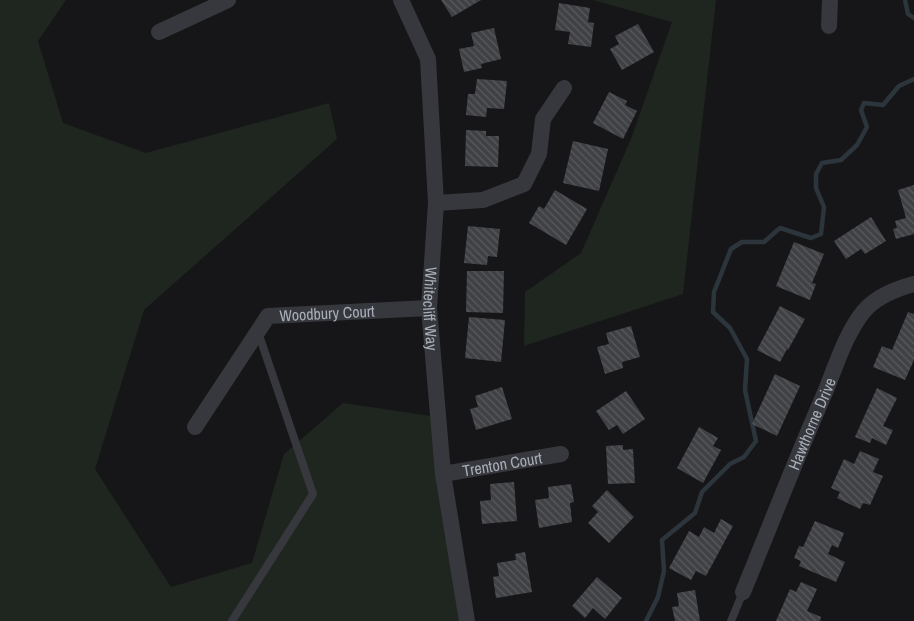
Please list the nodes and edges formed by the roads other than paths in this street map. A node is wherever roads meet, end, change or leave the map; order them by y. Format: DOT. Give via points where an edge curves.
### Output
graph roads {
  1 [pos="228,0"];
  2 [pos="401,0"];
  3 [pos="830,0"];
  4 [pos="829,26"];
  5 [pos="159,32"];
  6 [pos="564,88"];
  7 [pos="436,202"];
  8 [pos="914,284"];
  9 [pos="429,308"];
  10 [pos="258,332"];
  11 [pos="195,427"];
  12 [pos="561,454"];
  13 [pos="443,474"];
  14 [pos="743,592"];
  15 [pos="232,621"];
  16 [pos="467,621"];
  17 [pos="731,621"];
  1 -- 5 [label="street"];
  2 -- 7 [label="street, Whitecliff Way" via="428,59"];
  3 -- 4 [label="street"];
  6 -- 7 [label="street" via="543,119 539,154 524,184 483,200"];
  7 -- 9 [label="street, Whitecliff Way"];
  8 -- 14 [label="street, Hawthorne Drive" via="878,298 864,311 851,331"];
  9 -- 10 [label="street, Woodbury Court" via="268,316"];
  9 -- 13 [label="street, Whitecliff Way"];
  10 -- 11 [label="street, Woodbury Court"];
  10 -- 15 [label="lane" via="313,494"];
  12 -- 13 [label="street, Trenton Court"];
  13 -- 16 [label="street, Whitecliff Way"];
  14 -- 17 [label="lane"];
}
